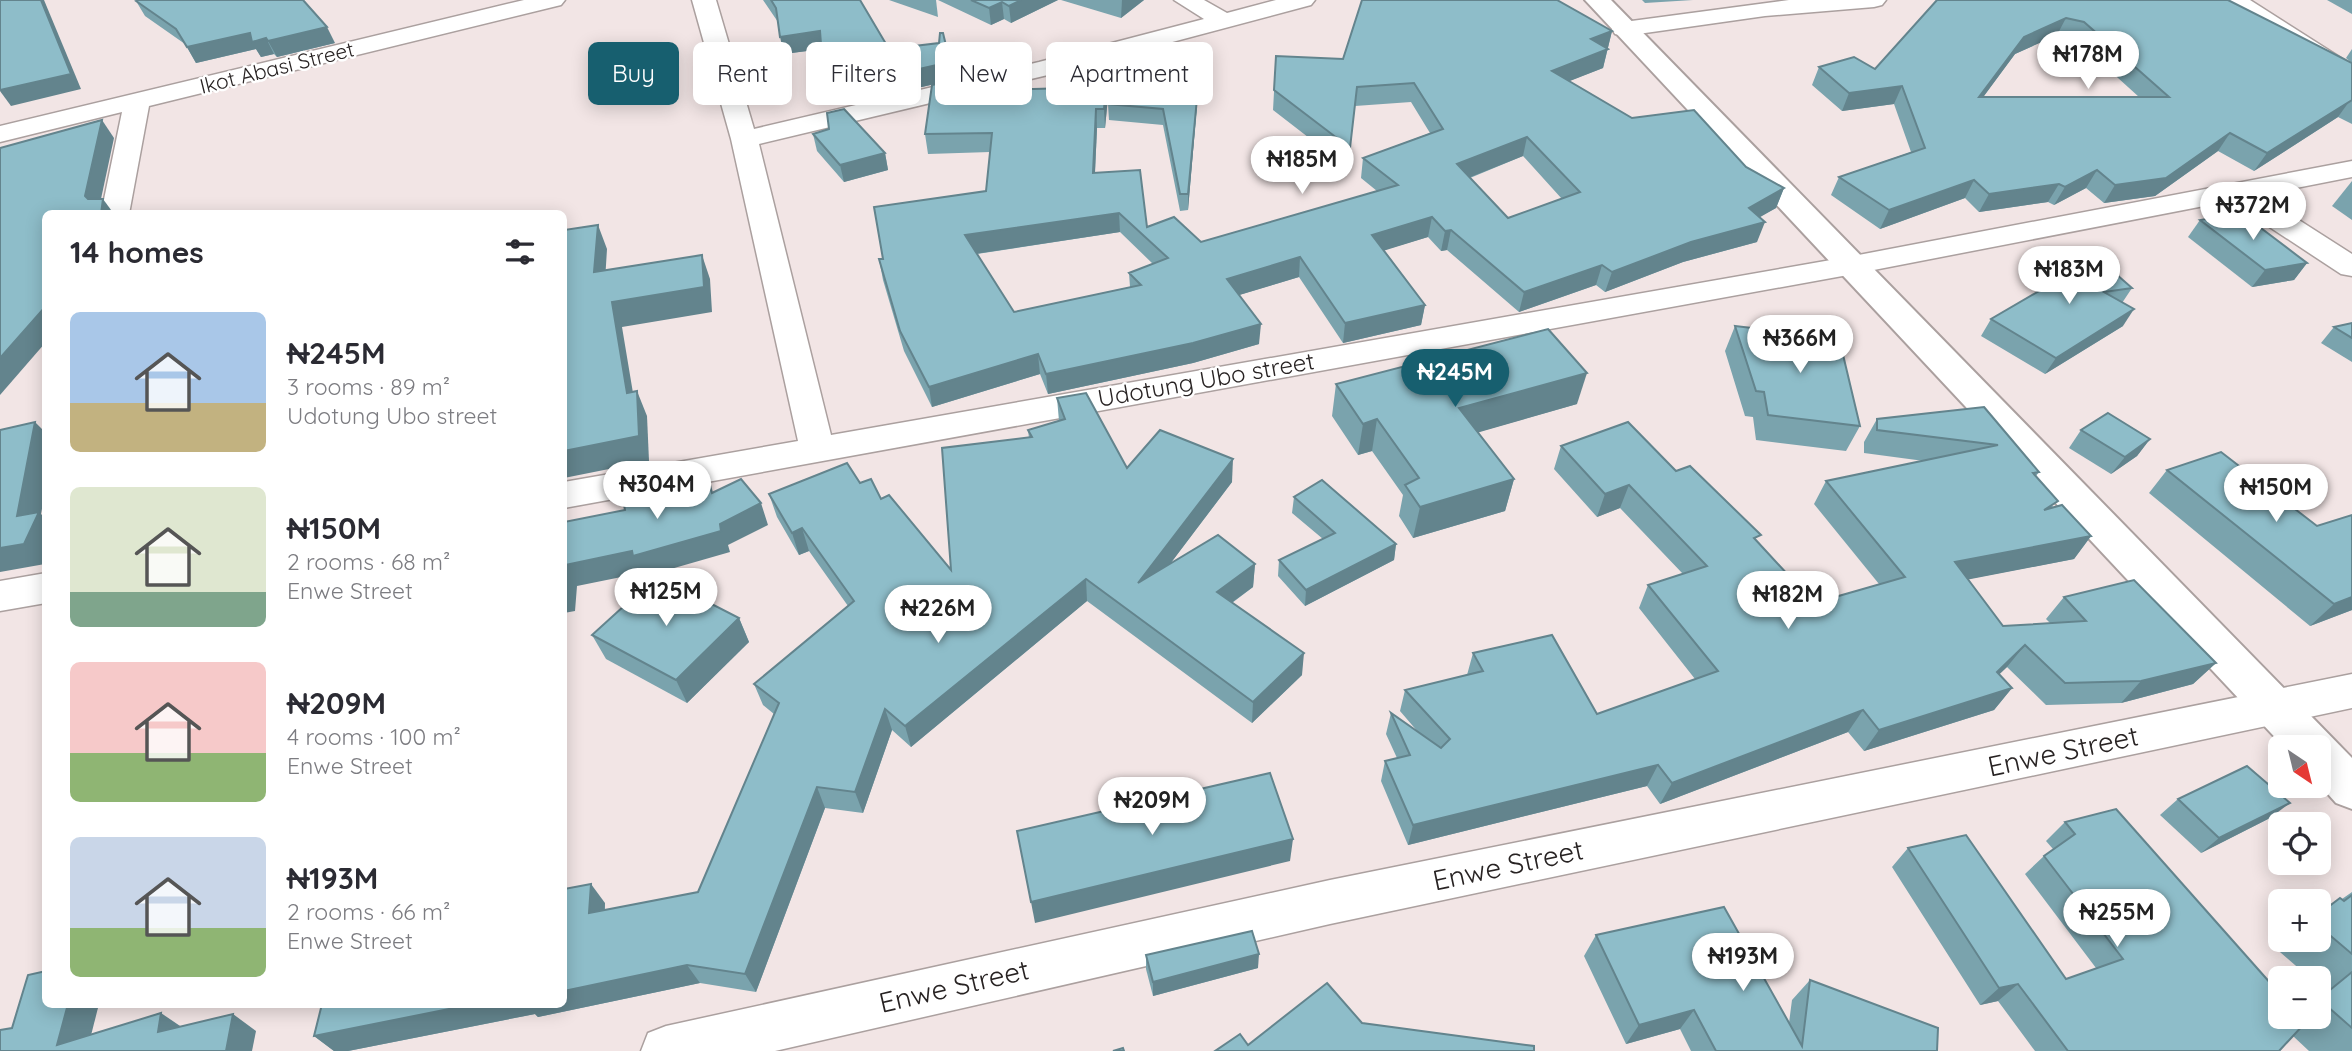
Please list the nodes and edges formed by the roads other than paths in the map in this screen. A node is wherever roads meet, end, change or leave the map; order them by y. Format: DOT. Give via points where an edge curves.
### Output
graph roads {
  1 [pos="457,0"];
  2 [pos="553,0"];
  3 [pos="704,0"];
  4 [pos="1186,0"];
  5 [pos="1303,0"];
  6 [pos="1597,0"];
  7 [pos="1874,0"];
  8 [pos="2234,0"];
  9 [pos="482,18"];
  10 [pos="1225,21"];
  11 [pos="1624,29"];
  12 [pos="2352,76"];
  13 [pos="136,102"];
  14 [pos="0,134"];
  15 [pos="744,139"];
  16 [pos="2352,169"];
  17 [pos="2232,190"];
  18 [pos="116,210"];
  19 [pos="1848,265"];
  20 [pos="2352,267"];
  21 [pos="817,450"];
  22 [pos="567,494"];
  23 [pos="42,589"];
  24 [pos="0,596"];
  25 [pos="2352,691"];
  26 [pos="2274,708"];
  27 [pos="2300,735"];
  28 [pos="2331,767"];
  29 [pos="2352,789"];
  30 [pos="666,1051"];
  1 -- 9 [label="street"];
  2 -- 9 [label="street, Ikot Abasi Street"];
  3 -- 15 [label="street"];
  4 -- 10 [label="street"];
  5 -- 10 [label="street"];
  6 -- 11 [label="street"];
  7 -- 11 [label="street" via="1765,9"];
  8 -- 12 [label="street"];
  9 -- 13 [label="street, Ikot Abasi Street"];
  10 -- 15 [label="street"];
  11 -- 19 [label="street"];
  13 -- 14 [label="street, Ikot Abasi Street"];
  13 -- 18 [label="street"];
  15 -- 21 [label="street"];
  16 -- 17 [label="street, Udotung Ubo street"];
  17 -- 19 [label="street, Udotung Ubo street"];
  17 -- 20 [label="street"];
  19 -- 21 [label="street, Udotung Ubo street"];
  19 -- 26 [label="street"];
  21 -- 22 [label="street, Udotung Ubo street"];
  23 -- 24 [label="street"];
  25 -- 26 [label="street, Enwe Street"];
  26 -- 27 [label="street"];
  26 -- 30 [label="street, Enwe Street" via="1330,902"];
  28 -- 29 [label="street"];
}
